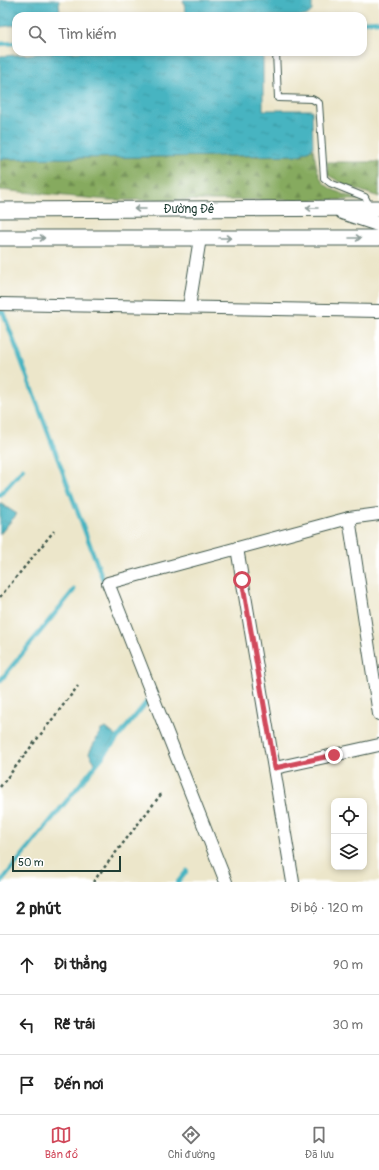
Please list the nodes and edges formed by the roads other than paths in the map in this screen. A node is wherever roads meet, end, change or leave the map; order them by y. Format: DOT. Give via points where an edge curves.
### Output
graph roads {
  1 [pos="276,56"];
  2 [pos="330,208"];
  3 [pos="375,208"];
  4 [pos="0,210"];
  5 [pos="379,224"];
  6 [pos="0,238"];
  7 [pos="200,238"];
  8 [pos="379,238"];
  9 [pos="0,304"];
  10 [pos="189,307"];
  11 [pos="379,311"];
  12 [pos="379,514"];
  13 [pos="349,518"];
  14 [pos="237,548"];
  15 [pos="379,714"];
  16 [pos="379,745"];
  17 [pos="275,768"];
  18 [pos="226,882"];
  19 [pos="293,882"];
  1 -- 3 [label="lane" via="278,98 312,99 319,103 324,178 365,197"];
  2 -- 3 [label="street, Đường Đê"];
  2 -- 4 [label="street, Đường Đê, one-way"];
  2 -- 5 [label="street"];
  6 -- 7 [label="street, one-way"];
  7 -- 8 [label="street, one-way"];
  7 -- 10 [label="street"];
  9 -- 10 [label="street"];
  10 -- 11 [label="street"];
  12 -- 13 [label="street"];
  13 -- 14 [label="street"];
  13 -- 15 [label="street"];
  14 -- 17 [label="street"];
  14 -- 18 [label="street" via="108,583"];
  16 -- 17 [label="street"];
  17 -- 19 [label="street"];
}
